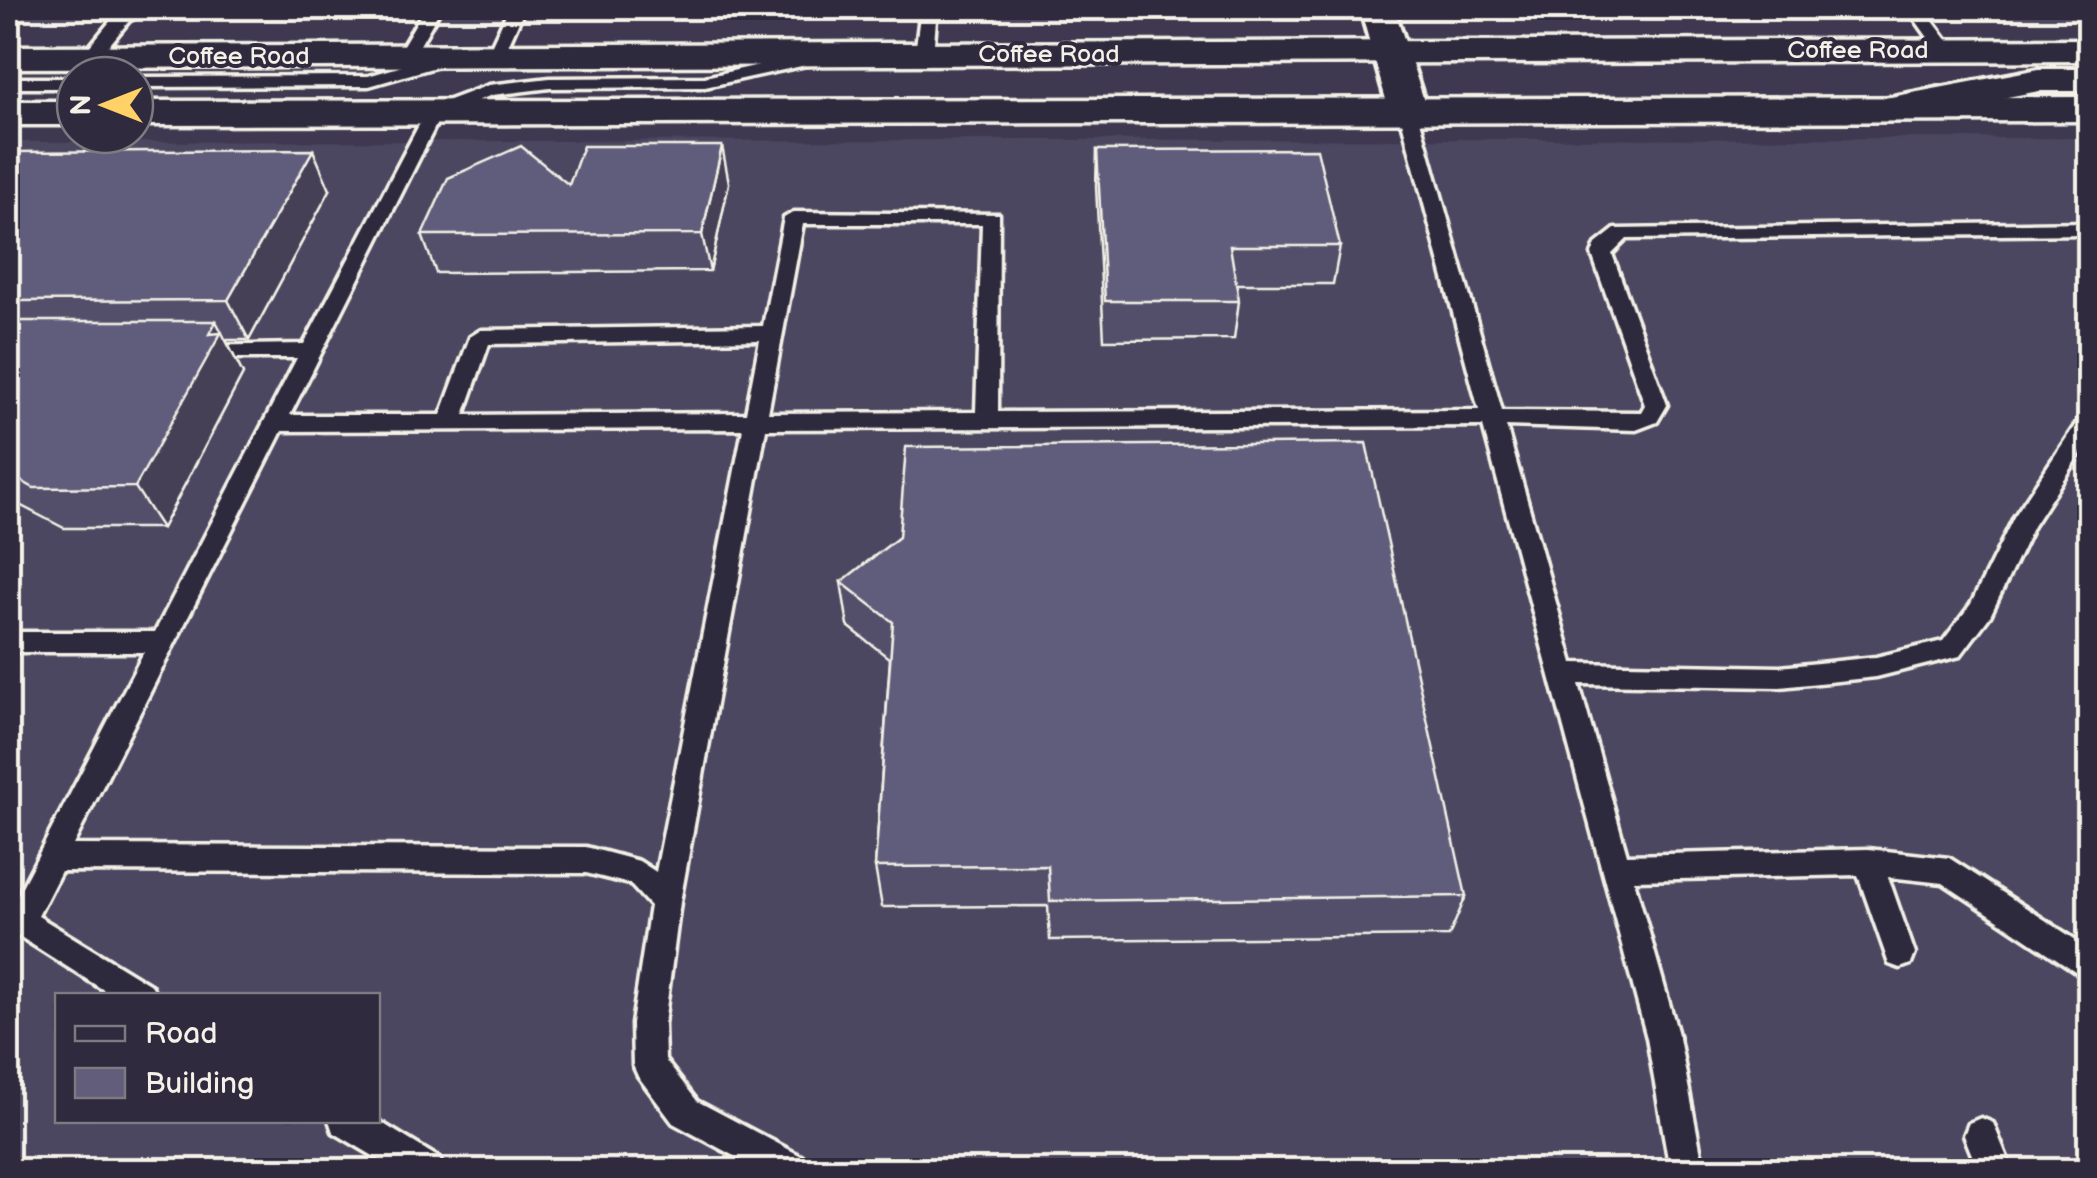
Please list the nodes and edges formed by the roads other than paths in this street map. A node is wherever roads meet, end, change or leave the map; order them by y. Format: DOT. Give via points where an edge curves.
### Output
graph roads {
  1 [pos="142,8"];
  2 [pos="433,8"];
  3 [pos="527,8"];
  4 [pos="929,8"];
  5 [pos="1377,8"];
  6 [pos="1915,8"];
  7 [pos="1945,49"];
  8 [pos="2090,50"];
  9 [pos="1391,53"];
  10 [pos="834,54"];
  11 [pos="924,54"];
  12 [pos="94,55"];
  13 [pos="456,55"];
  14 [pos="496,55"];
  15 [pos="406,56"];
  16 [pos="8,57"];
  17 [pos="55,65"];
  18 [pos="155,67"];
  19 [pos="55,75"];
  20 [pos="2090,80"];
  21 [pos="155,82"];
  22 [pos="8,83"];
  23 [pos="1891,108"];
  24 [pos="2090,108"];
  25 [pos="1408,110"];
  26 [pos="434,112"];
  27 [pos="8,113"];
  28 [pos="55,113"];
  29 [pos="155,113"];
  30 [pos="2090,228"];
  31 [pos="772,332"];
  32 [pos="179,351"];
  33 [pos="312,351"];
  34 [pos="1493,418"];
  35 [pos="987,420"];
  36 [pos="2090,420"];
  37 [pos="756,421"];
  38 [pos="450,422"];
  39 [pos="275,423"];
  40 [pos="8,642"];
  41 [pos="163,642"];
  42 [pos="1564,673"];
  43 [pos="52,858"];
  44 [pos="1868,862"];
  45 [pos="1617,868"];
  46 [pos="665,902"];
  47 [pos="14,917"];
  48 [pos="1900,954"];
  49 [pos="2090,967"];
  50 [pos="137,993"];
  51 [pos="351,1123"];
  52 [pos="1981,1135"];
  53 [pos="427,1170"];
  54 [pos="793,1170"];
  55 [pos="1687,1170"];
  56 [pos="1996,1170"];
  1 -- 12 [label="lane" via="123,16"];
  2 -- 15 [label="lane"];
  3 -- 14 [label="lane" via="516,10"];
  4 -- 11 [label="lane"];
  5 -- 9 [label="street"];
  6 -- 7 [label="lane"];
  7 -- 8 [label="main road, Coffee Road"];
  7 -- 9 [label="main road, Coffee Road"];
  9 -- 11 [label="main road, Coffee Road"];
  9 -- 25 [label="street"];
  10 -- 11 [label="main road, Coffee Road"];
  10 -- 14 [label="main road, Coffee Road"];
  10 -- 26 [label="lane" via="706,82 489,90"];
  13 -- 14 [label="main road, Coffee Road"];
  13 -- 15 [label="main road, Coffee Road"];
  13 -- 21 [label="lane" via="369,80"];
  15 -- 18 [label="main road, Coffee Road"];
  16 -- 17 [label="main road, Coffee Road"];
  19 -- 22 [label="lane"];
  20 -- 23 [label="street" via="2039,80"];
  23 -- 24 [label="main road, Coffee Road"];
  23 -- 25 [label="main road, Coffee Road"];
  25 -- 26 [label="main road, Coffee Road"];
  25 -- 34 [label="lane"];
  26 -- 29 [label="main road, Coffee Road"];
  26 -- 33 [label="lane"];
  27 -- 28 [label="main road"];
  30 -- 34 [label="lane" via="1622,233 1602,254 1656,405 1649,417"];
  31 -- 35 [label="lane" via="794,218 992,218"];
  31 -- 37 [label="lane"];
  31 -- 38 [label="lane" via="482,337"];
  32 -- 33 [label="lane"];
  33 -- 39 [label="lane"];
  34 -- 35 [label="lane"];
  34 -- 42 [label="lane"];
  35 -- 37 [label="lane"];
  36 -- 42 [label="lane" via="2022,523 1981,609 1951,648 1876,668 1780,676"];
  37 -- 38 [label="lane"];
  37 -- 46 [label="lane"];
  38 -- 39 [label="lane"];
  39 -- 41 [label="lane"];
  40 -- 41 [label="lane"];
  41 -- 43 [label="lane"];
  42 -- 45 [label="lane"];
  43 -- 46 [label="lane" via="586,860 639,874"];
  43 -- 47 [label="lane"];
  44 -- 45 [label="lane"];
  44 -- 48 [label="lane"];
  44 -- 49 [label="lane" via="1949,870"];
  45 -- 55 [label="lane" via="1664,1038"];
  46 -- 54 [label="lane" via="648,1064 685,1112"];
  47 -- 50 [label="lane"];
  51 -- 53 [label="lane"];
  52 -- 56 [label="lane"];
}
